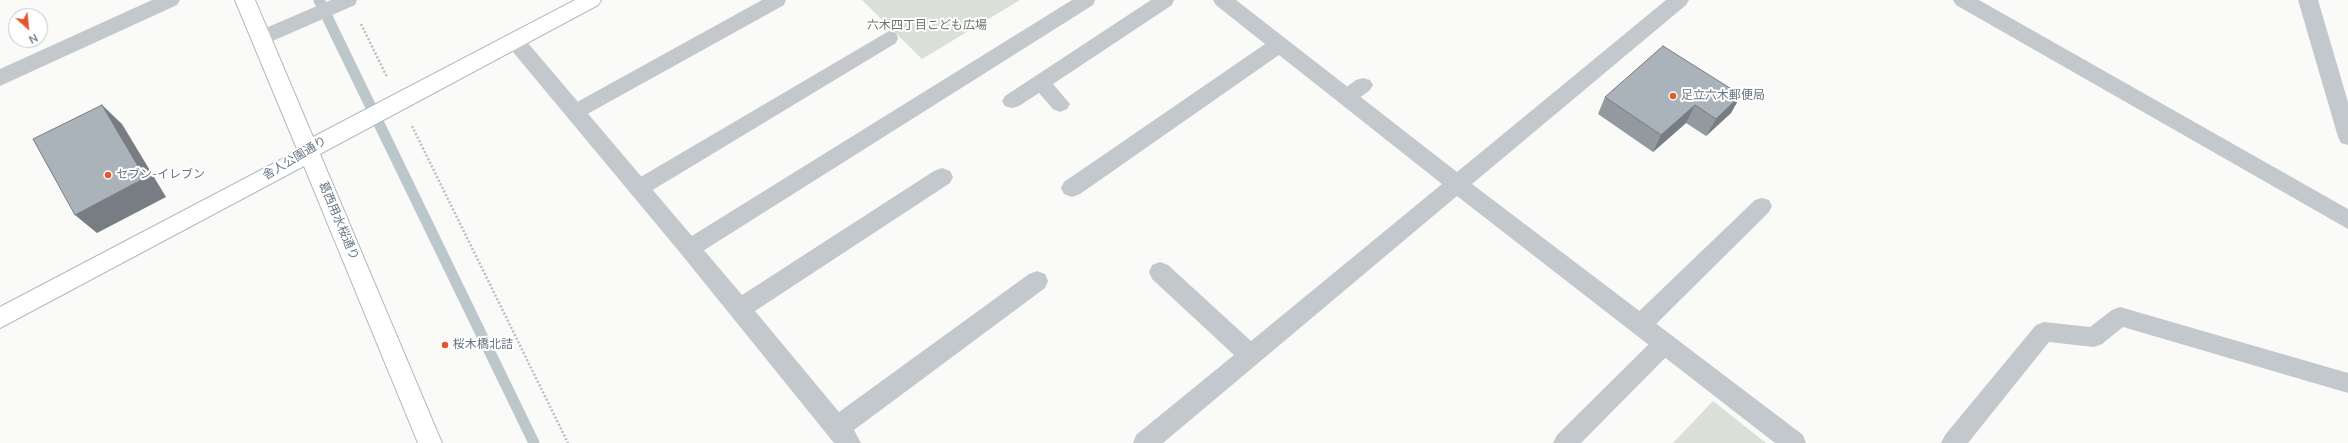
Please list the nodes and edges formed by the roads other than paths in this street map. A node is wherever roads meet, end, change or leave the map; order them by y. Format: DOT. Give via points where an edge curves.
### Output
graph roads {
  1 [pos="170,0"];
  2 [pos="245,0"];
  3 [pos="348,0"];
  4 [pos="591,0"];
  5 [pos="777,0"];
  6 [pos="1086,0"];
  7 [pos="1165,0"];
  8 [pos="1223,0"];
  9 [pos="1679,0"];
  10 [pos="1963,0"];
  11 [pos="2308,0"];
  12 [pos="260,38"];
  13 [pos="888,38"];
  14 [pos="515,41"];
  15 [pos="1280,44"];
  16 [pos="0,78"];
  17 [pos="1040,82"];
  18 [pos="1012,101"];
  19 [pos="1060,104"];
  20 [pos="575,112"];
  21 [pos="2346,126"];
  22 [pos="308,153"];
  23 [pos="942,177"];
  24 [pos="1457,184"];
  25 [pos="639,188"];
  26 [pos="1072,188"];
  27 [pos="1762,206"];
  28 [pos="2348,220"];
  29 [pos="690,248"];
  30 [pos="1160,272"];
  31 [pos="1037,281"];
  32 [pos="740,309"];
  33 [pos="0,318"];
  34 [pos="1641,324"];
  35 [pos="1665,343"];
  36 [pos="1251,356"];
  37 [pos="2348,383"];
  38 [pos="843,436"];
  39 [pos="430,443"];
  40 [pos="1145,443"];
  41 [pos="1565,443"];
  42 [pos="1794,443"];
  43 [pos="1953,443"];
  1 -- 16 [label="street"];
  2 -- 12 [label="street, 葛西用水桜通り"];
  3 -- 12 [label="lane"];
  4 -- 14 [label="street, 舎人公園通り"];
  5 -- 20 [label="lane"];
  6 -- 29 [label="lane"];
  7 -- 17 [label="lane"];
  8 -- 15 [label="street"];
  9 -- 24 [label="street"];
  10 -- 28 [label="street"];
  11 -- 21 [label="street"];
  12 -- 22 [label="street, 葛西用水桜通り"];
  13 -- 25 [label="lane"];
  14 -- 20 [label="street"];
  14 -- 22 [label="street, 舎人公園通り" via="322,142"];
  15 -- 24 [label="street" via="1355,91"];
  15 -- 26 [label="street"];
  17 -- 18 [label="lane"];
  17 -- 19 [label="lane"];
  20 -- 25 [label="street"];
  22 -- 33 [label="street, 舎人公園通り" via="282,170"];
  22 -- 39 [label="street, 葛西用水桜通り"];
  23 -- 32 [label="street"];
  24 -- 34 [label="street"];
  24 -- 36 [label="street"];
  25 -- 29 [label="street"];
  27 -- 34 [label="lane"];
  29 -- 32 [label="street"];
  30 -- 36 [label="street"];
  31 -- 38 [label="street"];
  32 -- 38 [label="street"];
  34 -- 35 [label="street"];
  35 -- 41 [label="lane"];
  35 -- 42 [label="street"];
  36 -- 40 [label="street"];
  37 -- 43 [label="lane" via="2120,317 2094,337 2044,332"];
}
